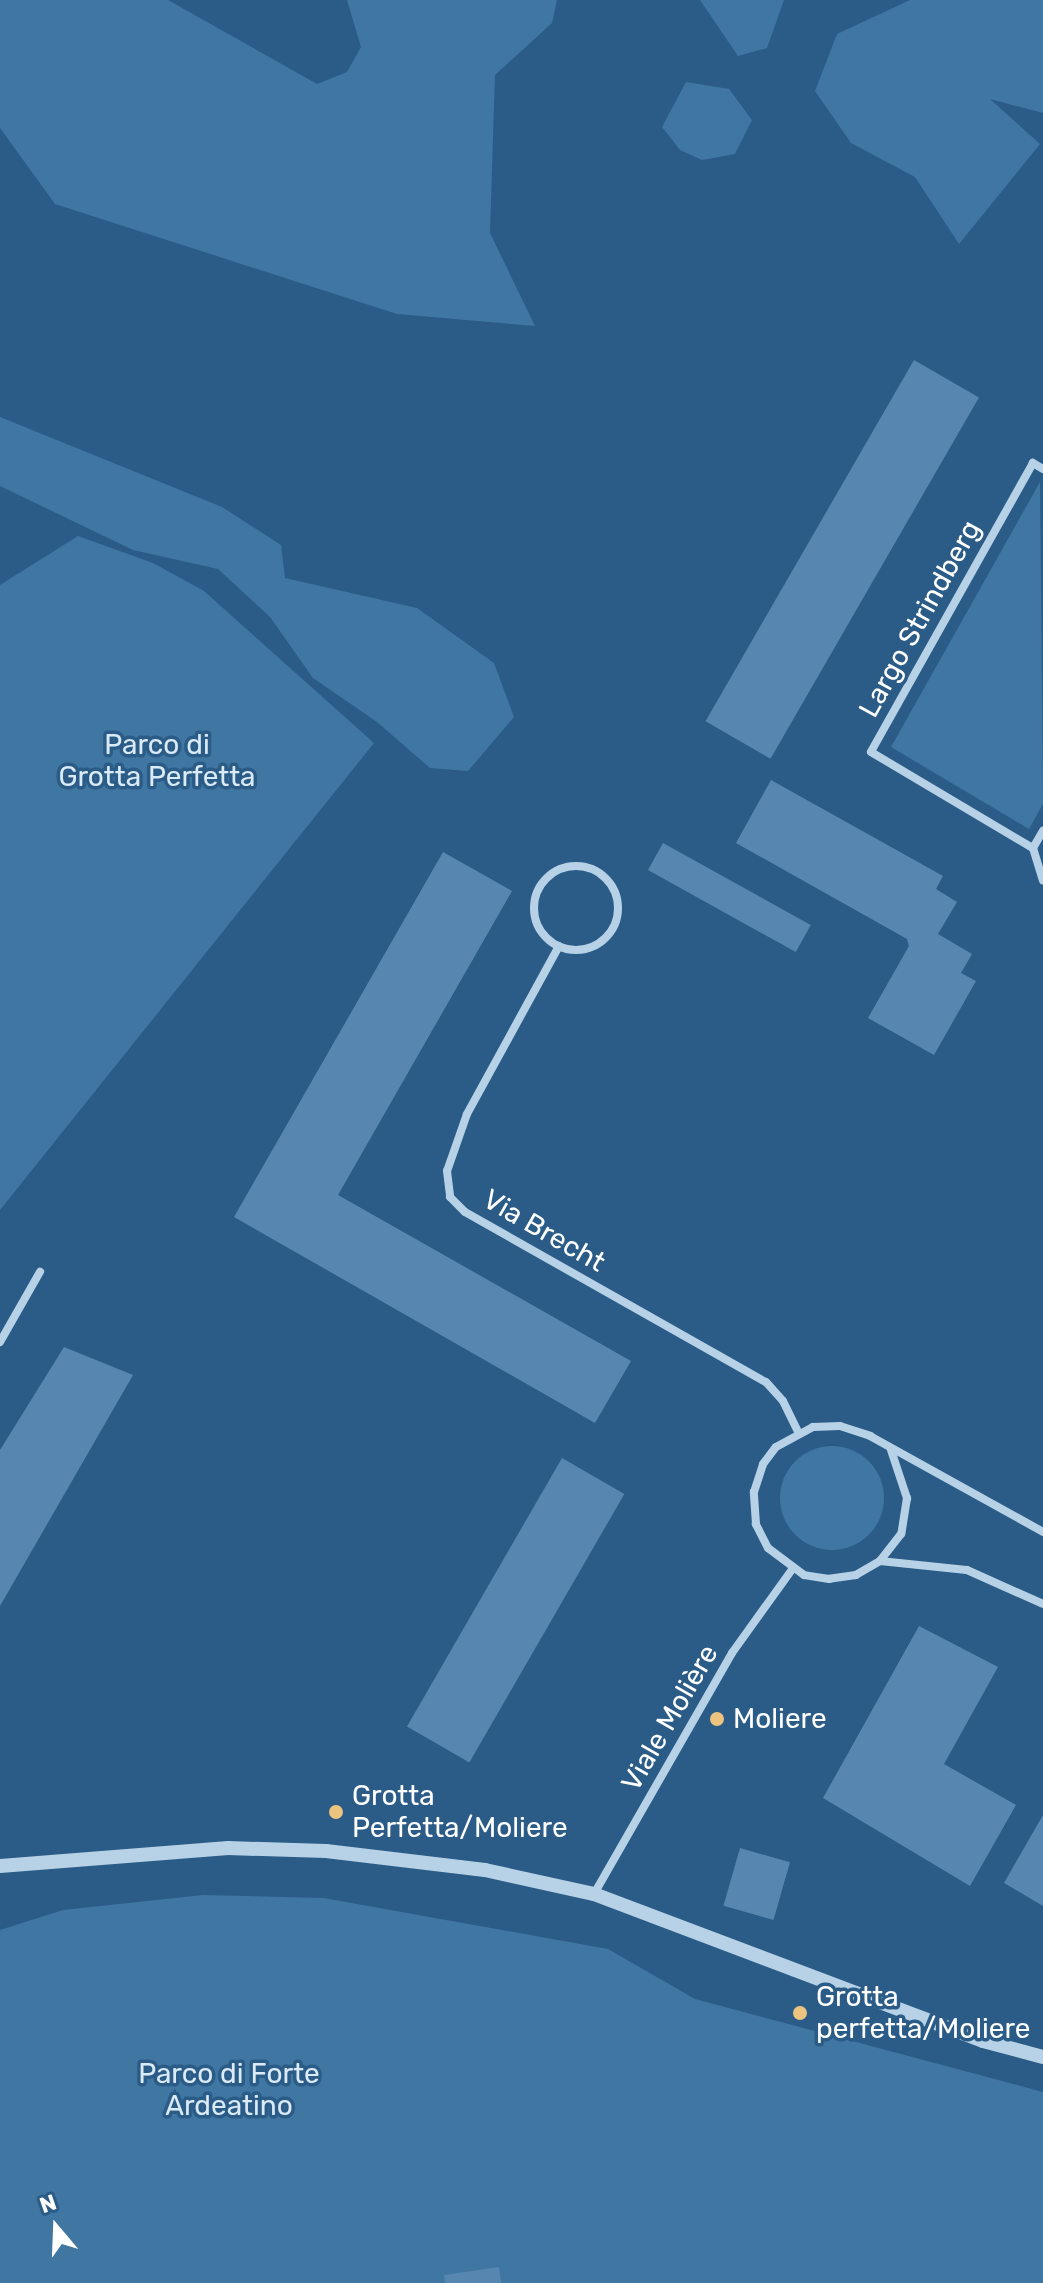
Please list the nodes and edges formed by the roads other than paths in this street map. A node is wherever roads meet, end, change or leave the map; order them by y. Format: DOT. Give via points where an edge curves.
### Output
graph roads {
  1 [pos="1043,469"];
  2 [pos="1043,831"];
  3 [pos="1033,848"];
  4 [pos="1043,880"];
  5 [pos="559,946"];
  6 [pos="40,1272"];
  7 [pos="0,1342"];
  8 [pos="798,1432"];
  9 [pos="891,1450"];
  10 [pos="1043,1532"];
  11 [pos="880,1561"];
  12 [pos="793,1568"];
  13 [pos="1043,1604"];
  14 [pos="0,1866"];
  15 [pos="594,1894"];
  16 [pos="1043,2057"];
  1 -- 3 [label="street, Largo Strindberg" via="1033,463 871,752"];
  2 -- 3 [label="street"];
  3 -- 4 [label="street"];
  5 -- 5 [label="street" via="586,949 608,935 615,923 617,897 611,884 589,868 561,868 539,886 534,900 538,927"];
  5 -- 8 [label="street, Via Brecht" via="467,1114 447,1171 450,1197 465,1212 766,1382 783,1401"];
  6 -- 7 [label="street"];
  8 -- 9 [label="street" via="840,1426"];
  8 -- 12 [label="street" via="763,1464 754,1492 756,1524 768,1548"];
  9 -- 10 [label="street"];
  9 -- 11 [label="street" via="907,1498 901,1534"];
  11 -- 12 [label="street" via="856,1575 829,1579"];
  11 -- 13 [label="street" via="967,1570"];
  12 -- 15 [label="street, Viale Molière" via="732,1653"];
  14 -- 15 [label="street" via="182,1850 326,1851 485,1870"];
  15 -- 16 [label="street" via="983,2041"];
}
